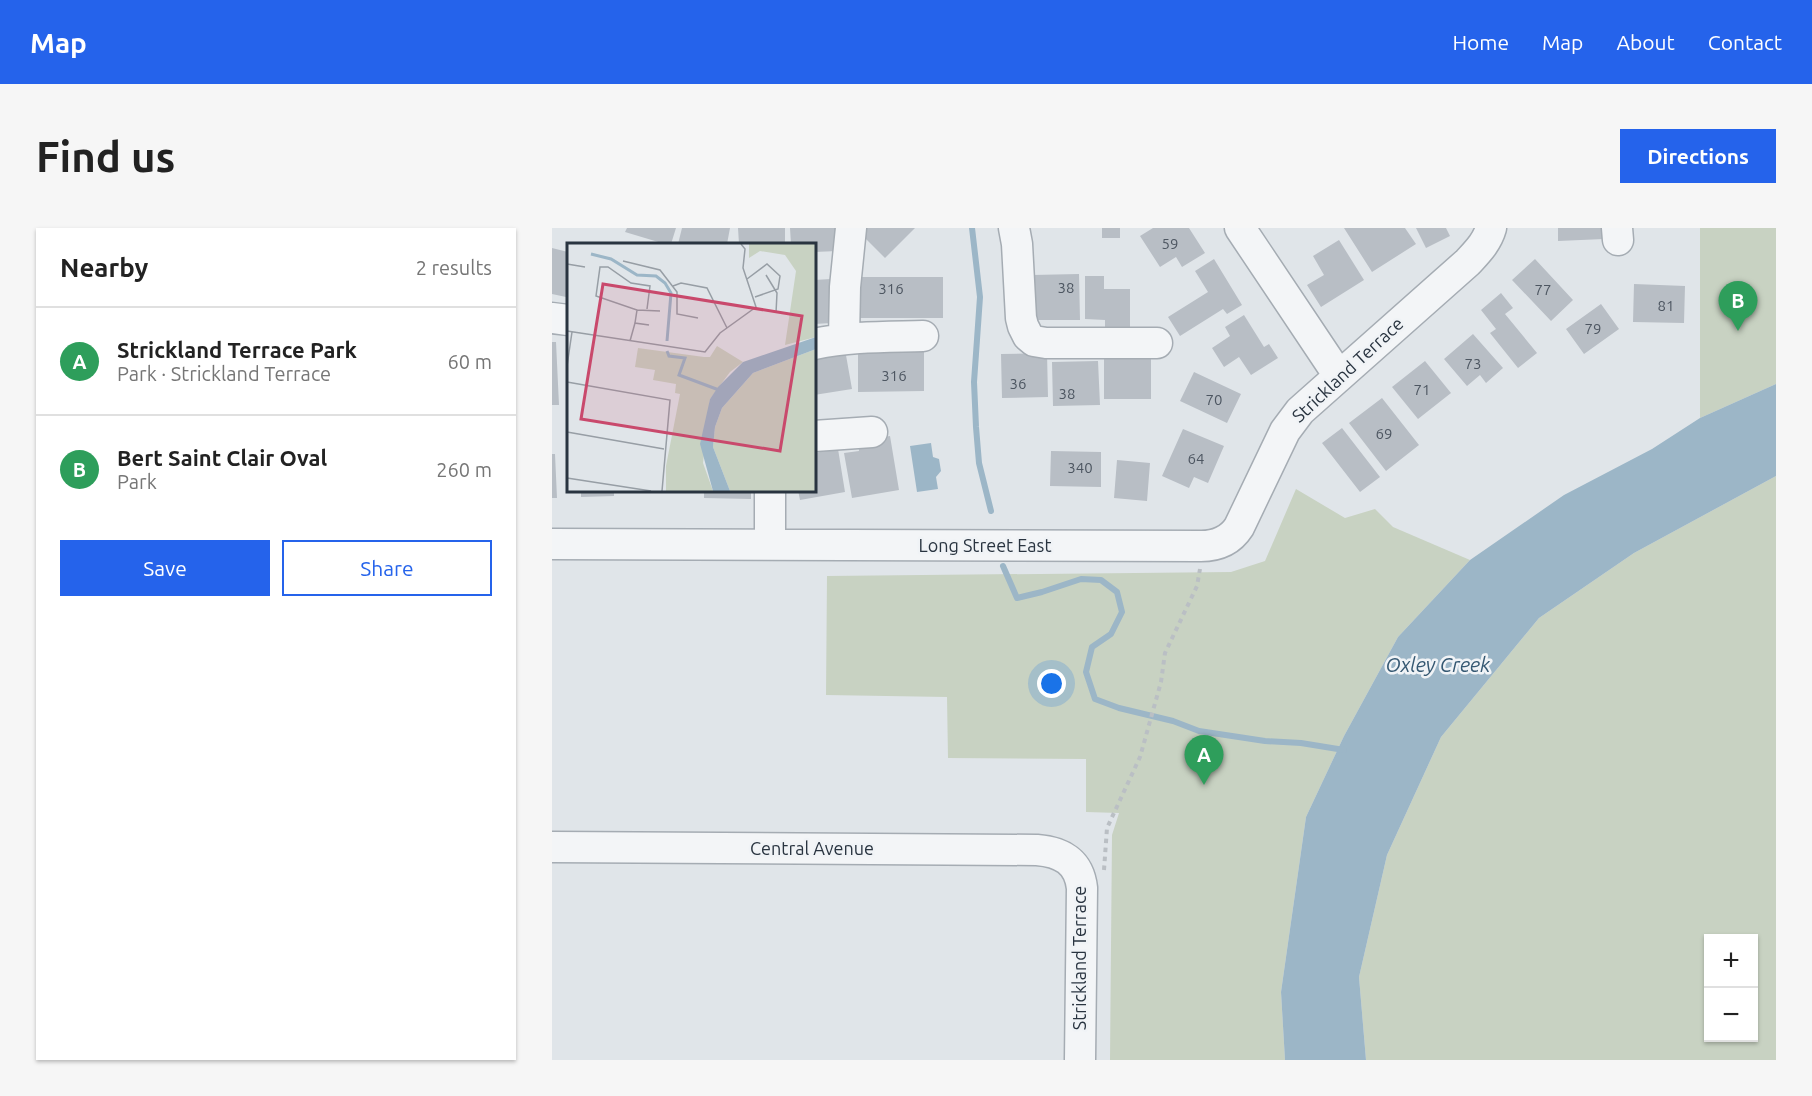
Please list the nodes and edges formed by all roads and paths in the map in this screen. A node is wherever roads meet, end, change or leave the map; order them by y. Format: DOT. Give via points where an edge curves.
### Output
graph roads {
  1 [pos="850,228"];
  2 [pos="1014,228"];
  3 [pos="1240,228"];
  4 [pos="1491,228"];
  5 [pos="552,318"];
  6 [pos="567,320"];
  7 [pos="923,336"];
  8 [pos="844,338"];
  9 [pos="1157,343"];
  10 [pos="816,344"];
  11 [pos="1339,376"];
  12 [pos="872,432"];
  13 [pos="816,436"];
  14 [pos="770,492"];
  15 [pos="552,544"];
  16 [pos="770,545"];
  17 [pos="1201,555"];
  18 [pos="1140,757"];
  19 [pos="552,847"];
  20 [pos="1069,861"];
  21 [pos="1080,1060"];
  1 -- 8 [label="street"];
  2 -- 9 [label="street" via="1021,318 1025,332 1034,341"];
  3 -- 11 [label="street"];
  4 -- 11 [label="street, Strickland Terrace" via="1474,255"];
  5 -- 6 [label="street"];
  7 -- 8 [label="street"];
  8 -- 10 [label="street"];
  11 -- 17 [label="street, Strickland Terrace" via="1289,426 1236,533"];
  12 -- 13 [label="street"];
  14 -- 16 [label="street"];
  15 -- 16 [label="street, Long Street East"];
  16 -- 17 [label="street, Long Street East"];
  17 -- 18 [label="path" via="1197,586 1165,653"];
  19 -- 20 [label="street, Central Avenue" via="1037,850 1055,853"];
  20 -- 21 [label="street, Strickland Terrace" via="1079,873 1082,888"];
}
